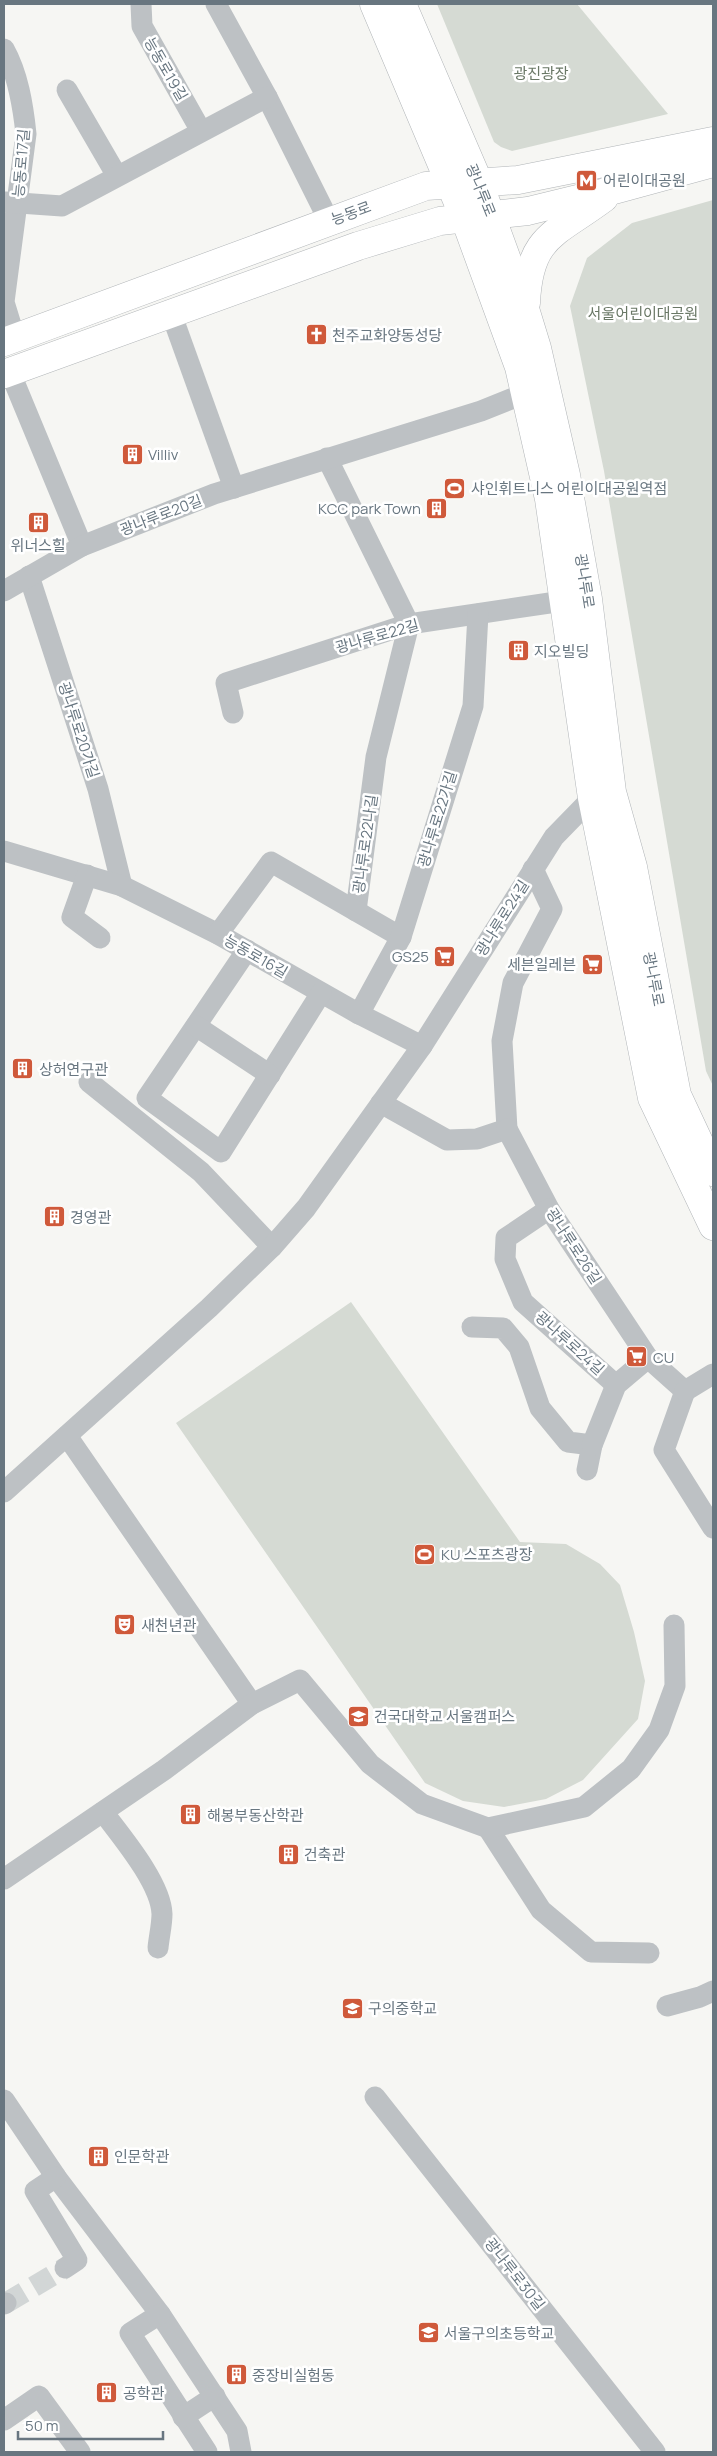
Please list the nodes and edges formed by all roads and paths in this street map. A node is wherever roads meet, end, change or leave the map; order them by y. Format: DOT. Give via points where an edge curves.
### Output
graph roads {
  1 [pos="141,4"];
  2 [pos="216,4"];
  3 [pos="374,4"];
  4 [pos="402,4"];
  5 [pos="4,49"];
  6 [pos="67,90"];
  7 [pos="267,98"];
  8 [pos="201,131"];
  9 [pos="713,140"];
  10 [pos="713,163"];
  11 [pos="117,176"];
  12 [pos="479,183"];
  13 [pos="452,185"];
  14 [pos="614,190"];
  15 [pos="10,203"];
  16 [pos="478,218"];
  17 [pos="329,221"];
  18 [pos="526,312"];
  19 [pos="171,313"];
  20 [pos="9,340"];
  21 [pos="7,373"];
  22 [pos="526,393"];
  23 [pos="327,458"];
  24 [pos="234,488"];
  25 [pos="82,546"];
  26 [pos="29,576"];
  27 [pos="4,591"];
  28 [pos="563,601"];
  29 [pos="478,614"];
  30 [pos="409,624"];
  31 [pos="233,713"];
  32 [pos="602,795"];
  33 [pos="4,850"];
  34 [pos="533,869"];
  35 [pos="87,875"];
  36 [pos="122,886"];
  37 [pos="356,911"];
  38 [pos="218,934"];
  39 [pos="401,937"];
  40 [pos="100,938"];
  41 [pos="247,950"];
  42 [pos="322,993"];
  43 [pos="359,1014"];
  44 [pos="196,1026"];
  45 [pos="422,1046"];
  46 [pos="270,1075"];
  47 [pos="89,1082"];
  48 [pos="381,1103"];
  49 [pos="507,1129"];
  50 [pos="713,1172"];
  51 [pos="549,1209"];
  52 [pos="713,1226"];
  53 [pos="272,1247"];
  54 [pos="523,1302"];
  55 [pos="472,1327"];
  56 [pos="503,1328"];
  57 [pos="648,1358"];
  58 [pos="713,1374"];
  59 [pos="616,1385"];
  60 [pos="685,1391"];
  61 [pos="67,1436"];
  62 [pos="592,1446"];
  63 [pos="587,1470"];
  64 [pos="4,1492"];
  65 [pos="713,1528"];
  66 [pos="674,1625"];
  67 [pos="252,1704"];
  68 [pos="103,1812"];
  69 [pos="488,1828"];
  70 [pos="4,1880"];
  71 [pos="158,1948"];
  72 [pos="648,1953"];
  73 [pos="713,1991"];
  74 [pos="667,2006"];
  75 [pos="375,2096"];
  76 [pos="4,2100"];
  77 [pos="56,2177"];
  78 [pos="65,2268"];
  79 [pos="160,2314"];
  80 [pos="215,2396"];
  81 [pos="183,2417"];
  82 [pos="4,2420"];
  83 [pos="80,2452"];
  84 [pos="207,2452"];
  85 [pos="241,2452"];
  86 [pos="655,2452"];
  1 -- 8 [label="street, 능동로19길" via="142,26"];
  2 -- 7 [label="street"];
  3 -- 13 [label="main road"];
  4 -- 12 [label="main road, 광나루로"];
  5 -- 15 [label="street, 능동로17길" via="16,80 26,134"];
  6 -- 11 [label="street"];
  7 -- 8 [label="street"];
  7 -- 17 [label="street"];
  8 -- 11 [label="street"];
  9 -- 12 [label="main road, 능동로" via="518,180"];
  10 -- 14 [label="main road"];
  11 -- 15 [label="street" via="62,206"];
  12 -- 13 [label="main road, 능동로"];
  12 -- 16 [label="main road, 광나루로"];
  13 -- 16 [label="main road"];
  13 -- 17 [label="main road, 능동로" via="426,186"];
  14 -- 16 [label="main road"];
  14 -- 18 [label="main road" via="550,234 541,246 527,280"];
  15 -- 20 [label="street, 능동로17길" via="4,302"];
  16 -- 18 [label="main road, 광나루로"];
  16 -- 19 [label="main road" via="440,221 358,246"];
  16 -- 22 [label="main road, 광나루로" via="479,257"];
  17 -- 20 [label="main road, 능동로"];
  18 -- 32 [label="main road, 광나루로" via="568,484 588,599"];
  19 -- 21 [label="main road"];
  19 -- 24 [label="street"];
  21 -- 25 [label="street"];
  22 -- 23 [label="street, 광나루로20길" via="481,411"];
  22 -- 28 [label="main road, 광나루로" via="549,499"];
  23 -- 24 [label="street, 광나루로20길"];
  23 -- 30 [label="street"];
  24 -- 25 [label="street, 광나루로20길"];
  25 -- 26 [label="street, 광나루로20길"];
  26 -- 27 [label="street, 광나루로20길"];
  26 -- 36 [label="street, 광나루로20가길" via="98,789"];
  28 -- 29 [label="street, 광나루로22길"];
  28 -- 32 [label="main road, 광나루로"];
  29 -- 30 [label="street, 광나루로22길"];
  29 -- 39 [label="street, 광나루로22가길" via="473,706"];
  30 -- 31 [label="street, 광나루로22길" via="226,683"];
  30 -- 37 [label="street, 광나루로22나길" via="376,757"];
  32 -- 34 [label="street, 광나루로24길" via="554,837"];
  32 -- 50 [label="main road, 광나루로" via="633,868 677,1095"];
  32 -- 52 [label="main road, 광나루로" via="652,1098"];
  33 -- 35 [label="street, 능동로16길"];
  34 -- 45 [label="street, 광나루로24길"];
  34 -- 49 [label="street" via="552,909 513,983 502,1041"];
  35 -- 36 [label="street, 능동로16길"];
  35 -- 40 [label="street" via="72,917"];
  36 -- 38 [label="street, 능동로16길"];
  37 -- 38 [label="street, 광나루로22나길" via="270,862"];
  37 -- 39 [label="street"];
  38 -- 41 [label="street, 능동로16길"];
  39 -- 43 [label="street, 광나루로22가길"];
  41 -- 42 [label="street, 능동로16길"];
  41 -- 44 [label="street"];
  42 -- 43 [label="street, 능동로16길"];
  42 -- 46 [label="street"];
  43 -- 45 [label="street, 능동로16길"];
  44 -- 46 [label="street"];
  44 -- 46 [label="street" via="147,1098 221,1152"];
  45 -- 48 [label="street, 광나루로24길"];
  47 -- 53 [label="street" via="201,1172"];
  48 -- 49 [label="street" via="447,1140 477,1139"];
  48 -- 53 [label="street, 광나루로24길" via="306,1208"];
  49 -- 51 [label="street, 광나루로26길"];
  51 -- 54 [label="street, 광나루로24길" via="506,1238 506,1259"];
  51 -- 57 [label="street, 광나루로26길"];
  53 -- 61 [label="street, 광나루로24길"];
  54 -- 56 [label="street, 광나루로24길"];
  54 -- 59 [label="street, 광나루로24길"];
  55 -- 56 [label="street"];
  56 -- 62 [label="street" via="519,1347 540,1408 568,1442"];
  57 -- 59 [label="street"];
  57 -- 60 [label="street, 광나루로26길"];
  58 -- 60 [label="street"];
  59 -- 62 [label="street"];
  60 -- 65 [label="street" via="664,1450"];
  61 -- 64 [label="street, 광나루로24길"];
  61 -- 67 [label="street"];
  62 -- 63 [label="street"];
  66 -- 69 [label="street" via="675,1686 659,1730 631,1769 584,1807"];
  67 -- 68 [label="street"];
  67 -- 69 [label="street" via="300,1680 378,1770 422,1804"];
  68 -- 70 [label="street"];
  68 -- 71 [label="street" via="132,1849 150,1880 162,1913"];
  69 -- 72 [label="street" via="541,1910 591,1952"];
  73 -- 74 [label="street"];
  75 -- 86 [label="street, 광나루로30길"];
  76 -- 77 [label="street"];
  77 -- 78 [label="street" via="35,2191 77,2260"];
  77 -- 79 [label="street"];
  79 -- 80 [label="street"];
  79 -- 81 [label="street" via="130,2333"];
  80 -- 81 [label="street"];
  80 -- 85 [label="street" via="237,2431"];
  81 -- 84 [label="street"];
  82 -- 83 [label="street" via="39,2396"];
}
